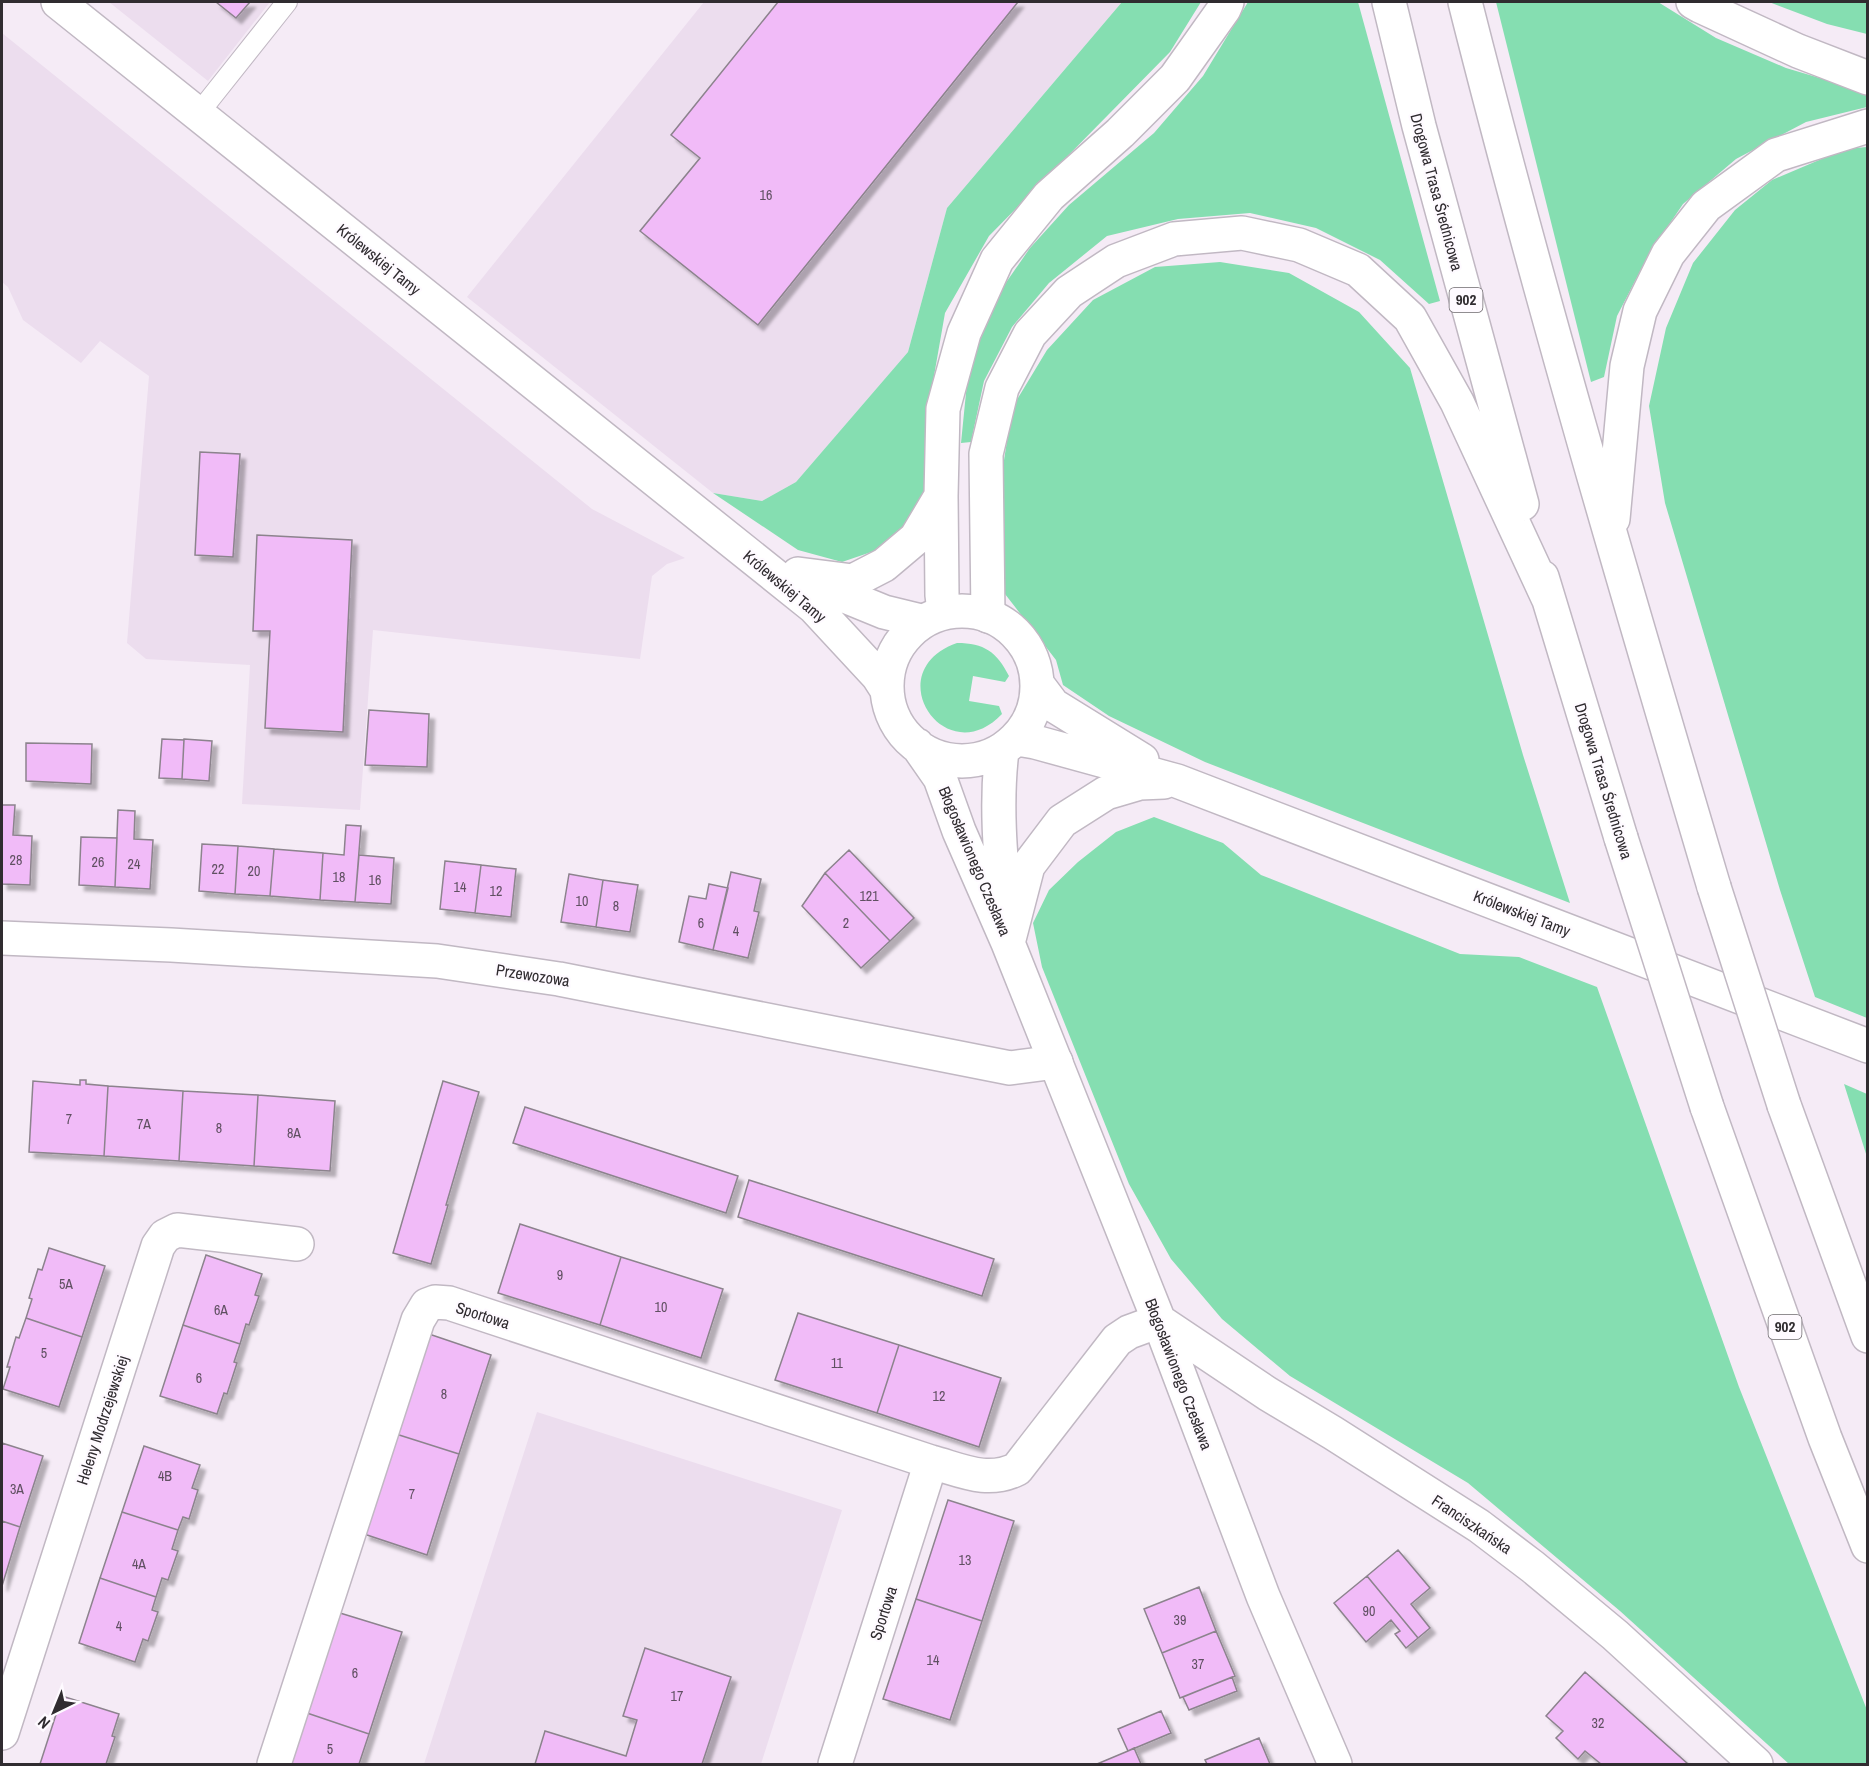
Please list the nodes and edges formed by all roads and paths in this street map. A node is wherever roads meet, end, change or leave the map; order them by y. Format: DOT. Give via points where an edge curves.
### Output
graph roads {
  1 [pos="58,2"];
  2 [pos="286,2"];
  3 [pos="1227,2"];
  4 [pos="1389,2"];
  5 [pos="1465,2"];
  6 [pos="1693,2"];
  7 [pos="1868,78"];
  8 [pos="198,114"];
  9 [pos="1868,126"];
  10 [pos="941,496"];
  11 [pos="700,516"];
  12 [pos="1611,541"];
  13 [pos="798,574"];
  14 [pos="1548,598"];
  15 [pos="933,616"];
  16 [pos="988,616"];
  17 [pos="1038,685"];
  18 [pos="887,690"];
  19 [pos="916,745"];
  20 [pos="1010,745"];
  21 [pos="1177,781"];
  22 [pos="2,938"];
  23 [pos="1008,943"];
  24 [pos="1868,1046"];
  25 [pos="1056,1062"];
  26 [pos="297,1244"];
  27 [pos="1159,1321"];
  28 [pos="1868,1336"];
  29 [pos="931,1462"];
  30 [pos="1868,1545"];
  31 [pos="2,1733"];
  32 [pos="274,1764"];
  33 [pos="835,1764"];
  34 [pos="1335,1764"];
  35 [pos="1756,1764"];
  1 -- 8 [label="street, Królewskiej Tamy"];
  2 -- 8 [label="lane"];
  3 -- 10 [label="street" via="1175,78 1048,196 997,260 964,333 943,409"];
  4 -- 14 [label="street, Drogowa Trasa Średnicowa / 902"];
  5 -- 12 [label="street"];
  6 -- 7 [label="street" via="1798,51"];
  8 -- 11 [label="street, Królewskiej Tamy"];
  9 -- 12 [label="street" via="1776,155 1706,206 1668,254 1640,311 1626,366"];
  10 -- 13 [label="street" via="916,538 884,565 853,581"];
  10 -- 15 [label="street" via="942,595"];
  11 -- 13 [label="street, Królewskiej Tamy"];
  11 -- 18 [label="street, Królewskiej Tamy" via="814,607"];
  12 -- 28 [label="street, bridge" via="1784,1105"];
  13 -- 15 [label="street, Królewskiej Tamy" via="884,612"];
  14 -- 16 [label="street" via="1457,402 1410,318 1358,270 1299,245 1242,232 1174,239 1116,261 1069,292 1030,334 1002,388 986,454"];
  14 -- 30 [label="street, Drogowa Trasa Średnicowa / 902, bridge" via="1707,1107 1825,1438"];
  15 -- 16 [label="street" via="966,611"];
  15 -- 18 [label="street" via="907,636 894,655"];
  16 -- 17 [label="street" via="1014,632 1031,654"];
  17 -- 20 [label="street" via="1031,716"];
  17 -- 21 [label="street, Królewskiej Tamy" via="1053,705"];
  18 -- 19 [label="street" via="895,718"];
  19 -- 20 [label="street" via="941,760 965,763 983,760"];
  19 -- 23 [label="street, Błogosławionego Czesława" via="940,778"];
  20 -- 21 [label="street, Królewskiej Tamy" via="1035,742"];
  20 -- 23 [label="street, Błogosławionego Czesława" via="999,776"];
  21 -- 23 [label="street" via="1140,783 1106,793 1062,821 1028,866"];
  21 -- 24 [label="street, Królewskiej Tamy"];
  22 -- 25 [label="street, Przewozowa" via="437,961 559,979 1010,1068"];
  23 -- 25 [label="street, Błogosławionego Czesława"];
  25 -- 27 [label="street, Błogosławionego Czesława"];
  26 -- 31 [label="street, Heleny Modrzejewskiej" via="177,1230 165,1236 158,1246"];
  27 -- 29 [label="street, Sportowa" via="1117,1340 1017,1469 1004,1475 982,1476"];
  27 -- 34 [label="street, Błogosławionego Czesława" via="1263,1596"];
  27 -- 35 [label="street, Franciszkańska" via="1479,1526 1615,1635"];
  29 -- 32 [label="street, Sportowa" via="449,1304 427,1305 418,1320"];
  29 -- 33 [label="street, Sportowa"];
}
